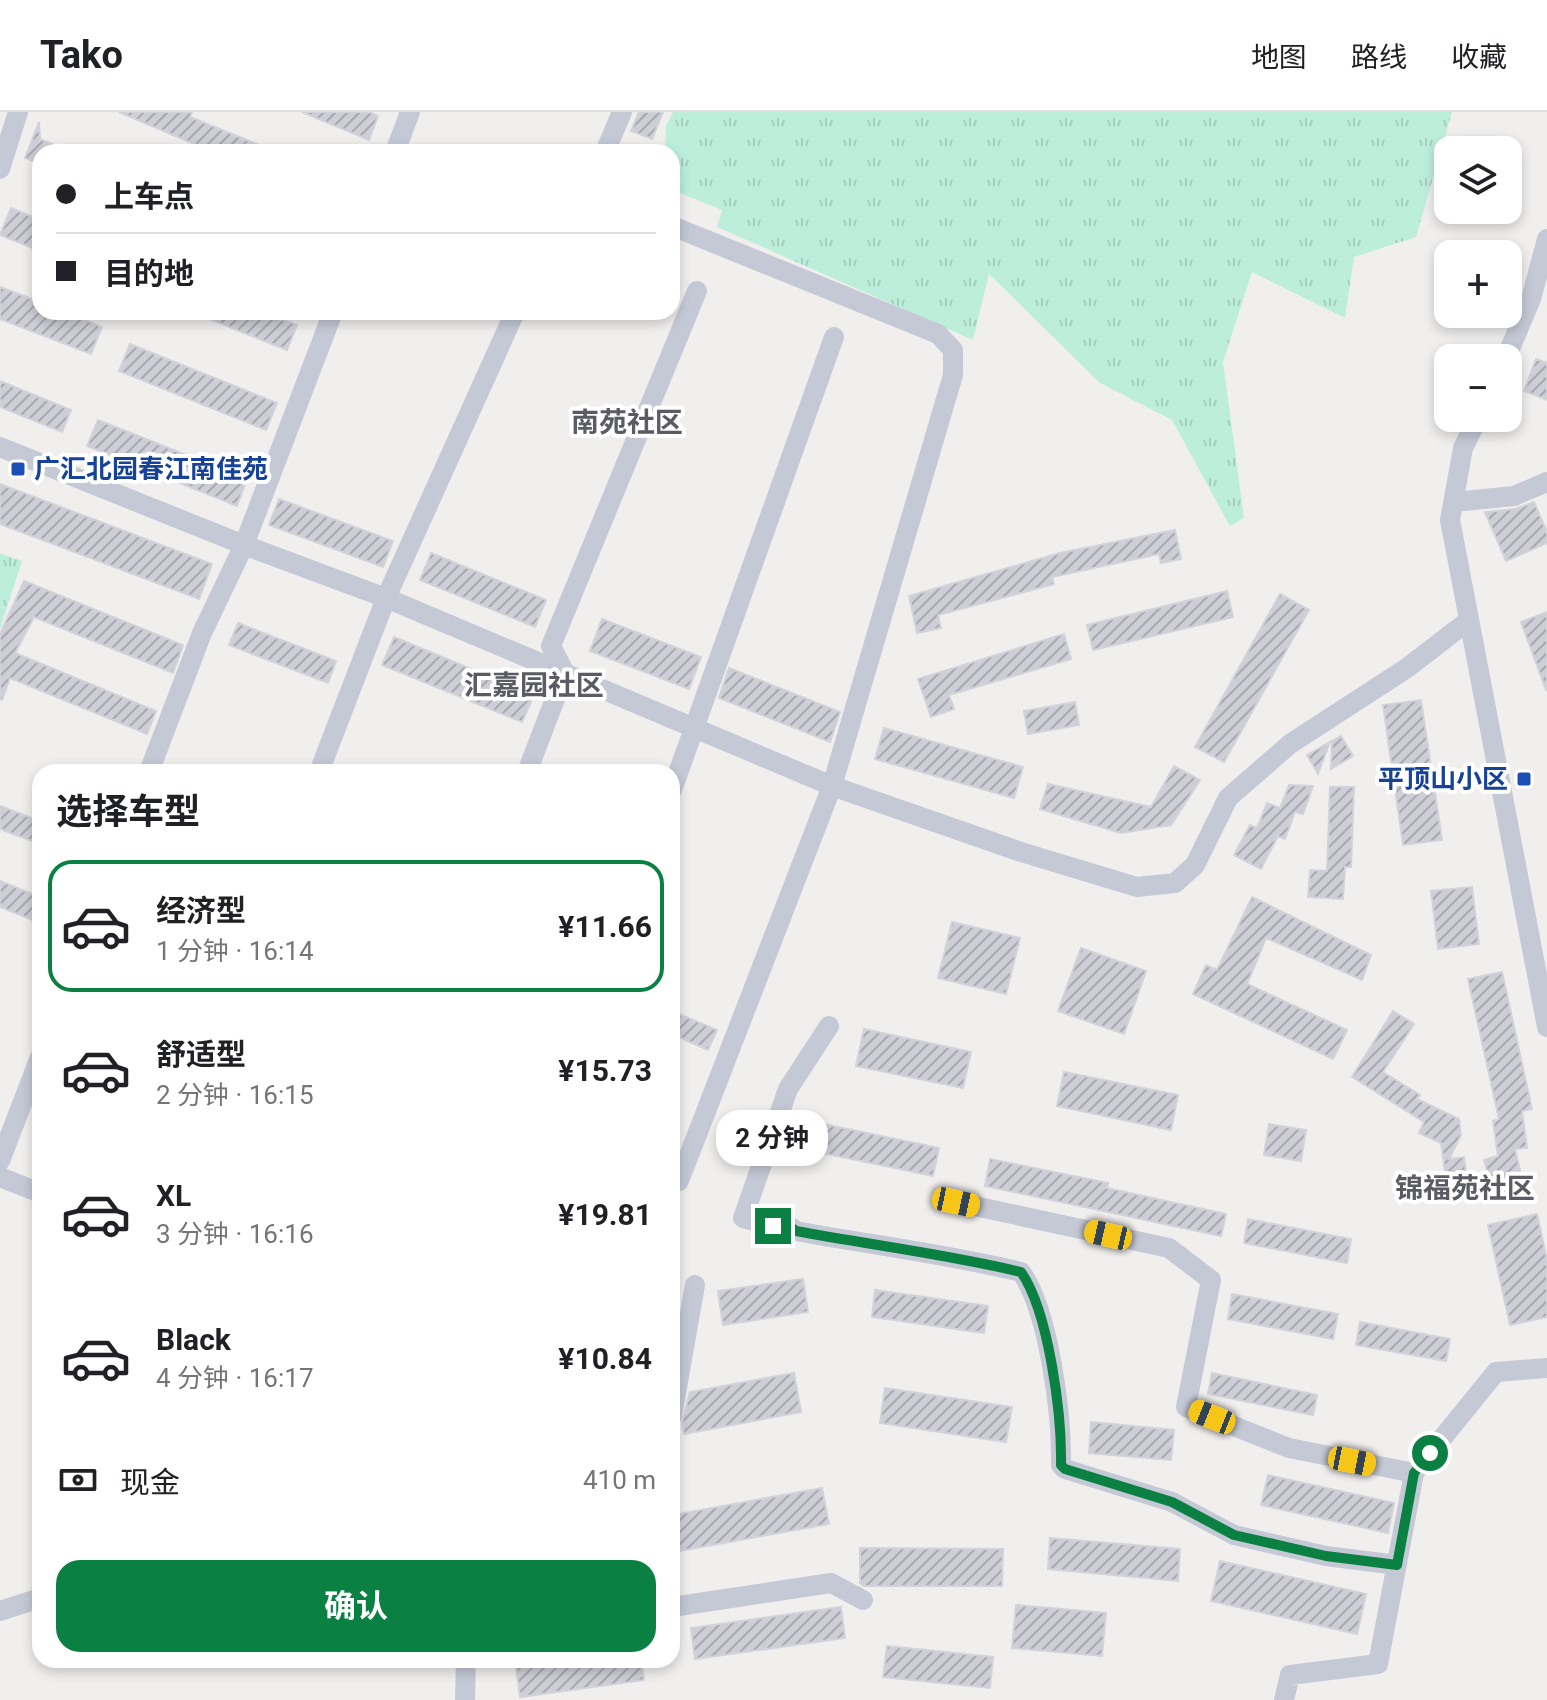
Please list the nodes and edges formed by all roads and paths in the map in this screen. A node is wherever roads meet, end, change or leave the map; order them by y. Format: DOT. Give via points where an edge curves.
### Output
graph roads {
  1 [pos="18,112"];
  2 [pos="410,112"];
  3 [pos="622,112"];
  4 [pos="398,144"];
  5 [pos="608,144"];
  6 [pos="0,169"];
  7 [pos="680,229"];
  8 [pos="1547,239"];
  9 [pos="697,291"];
  10 [pos="330,320"];
  11 [pos="511,320"];
  12 [pos="834,337"];
  13 [pos="1512,344"];
  14 [pos="1471,432"];
  15 [pos="0,447"];
  16 [pos="1547,482"];
  17 [pos="1454,502"];
  18 [pos="244,545"];
  19 [pos="386,598"];
  20 [pos="1468,621"];
  21 [pos="565,673"];
  22 [pos="696,728"];
  23 [pos="152,764"];
  24 [pos="322,764"];
  25 [pos="530,764"];
  26 [pos="680,769"];
  27 [pos="832,786"];
  28 [pos="829,1026"];
  29 [pos="1547,1027"];
  30 [pos="32,1078"];
  31 [pos="0,1161"];
  32 [pos="0,1177"];
  33 [pos="680,1178"];
  34 [pos="32,1190"];
  35 [pos="956,1202"];
  36 [pos="695,1285"];
  37 [pos="1547,1368"];
  38 [pos="680,1370"];
  39 [pos="1414,1473"];
  40 [pos="1397,1565"];
  41 [pos="863,1600"];
  42 [pos="32,1601"];
  43 [pos="680,1606"];
  44 [pos="0,1611"];
  45 [pos="466,1668"];
  46 [pos="465,1700"];
  47 [pos="1284,1700"];
  1 -- 6 [label="street"];
  2 -- 4 [label="street"];
  3 -- 5 [label="street"];
  7 -- 27 [label="street" via="938,334 953,350 953,375"];
  8 -- 13 [label="street"];
  9 -- 21 [label="street" via="551,646"];
  10 -- 18 [label="street"];
  11 -- 19 [label="street"];
  12 -- 22 [label="street"];
  14 -- 17 [label="street"];
  15 -- 18 [label="street"];
  16 -- 17 [label="street" via="1514,496"];
  17 -- 20 [label="street" via="1450,520"];
  18 -- 19 [label="street"];
  18 -- 23 [label="street" via="202,633"];
  19 -- 21 [label="street"];
  19 -- 24 [label="street"];
  20 -- 27 [label="street" via="1290,744 1228,798 1195,865 1175,883 1137,887"];
  20 -- 29 [label="street"];
  21 -- 22 [label="street"];
  21 -- 25 [label="street"];
  22 -- 26 [label="street"];
  22 -- 27 [label="street"];
  27 -- 33 [label="street"];
  28 -- 40 [label="street" via="788,1089 743,1218 1021,1272 1030,1285 1045,1338 1065,1469 1172,1502 1234,1535 1326,1556"];
  30 -- 31 [label="street"];
  32 -- 34 [label="street"];
  35 -- 39 [label="street" via="1169,1248 1211,1280 1186,1407 1289,1448"];
  36 -- 38 [label="street"];
  37 -- 39 [label="street" via="1496,1372"];
  39 -- 40 [label="street"];
  40 -- 47 [label="street" via="1378,1664 1290,1675"];
  41 -- 43 [label="street" via="831,1583"];
  42 -- 44 [label="street"];
  45 -- 46 [label="street"];
}
